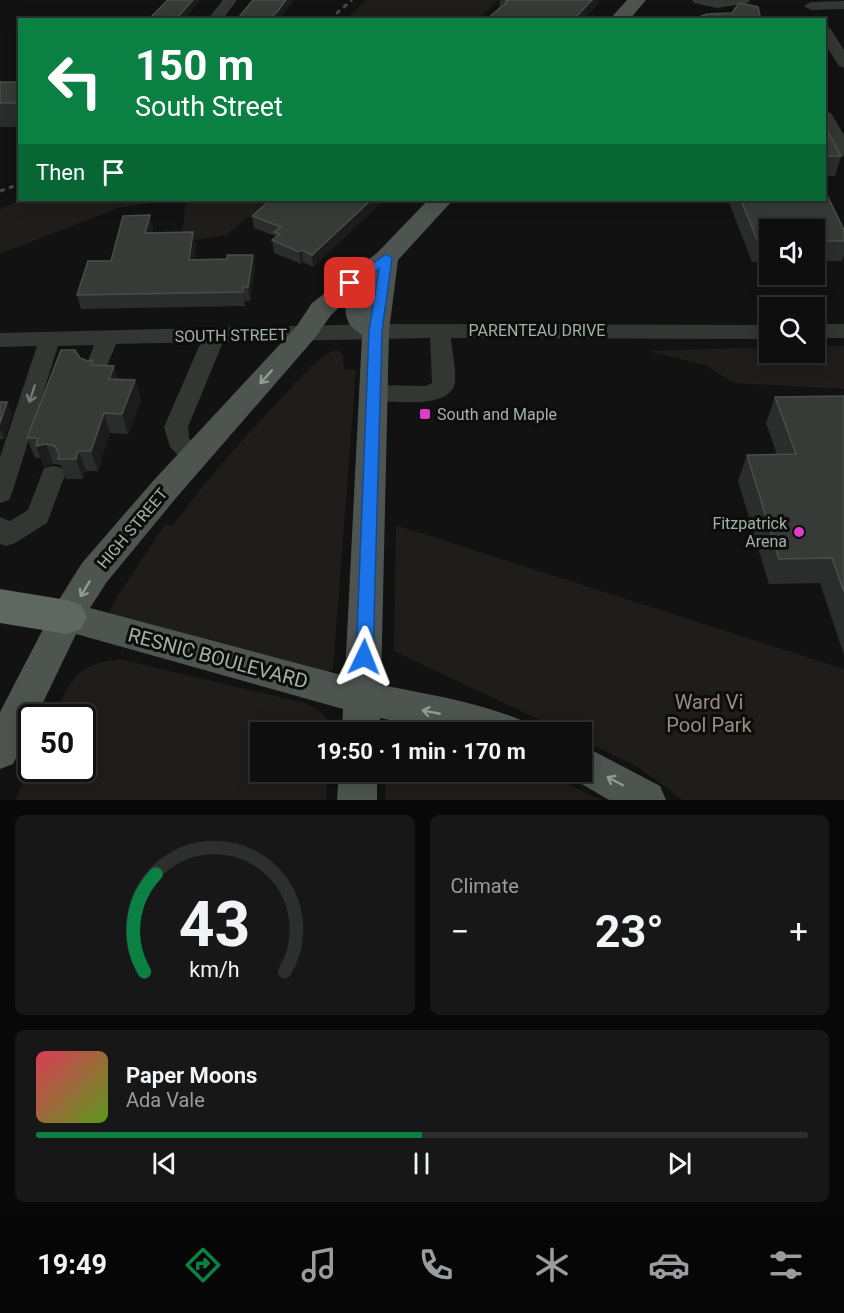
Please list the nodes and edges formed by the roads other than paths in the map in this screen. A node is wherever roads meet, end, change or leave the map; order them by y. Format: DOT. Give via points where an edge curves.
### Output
graph roads {
  1 [pos="230,0"];
  2 [pos="637,0"];
  3 [pos="699,0"];
  4 [pos="743,0"];
  5 [pos="809,3"];
  6 [pos="844,5"];
  7 [pos="216,18"];
  8 [pos="620,18"];
  9 [pos="818,18"];
  10 [pos="826,32"];
  11 [pos="844,63"];
  12 [pos="826,118"];
  13 [pos="844,151"];
  14 [pos="440,201"];
  15 [pos="386,258"];
  16 [pos="376,331"];
  17 [pos="440,331"];
  18 [pos="825,331"];
  19 [pos="844,331"];
  20 [pos="759,332"];
  21 [pos="305,333"];
  22 [pos="215,335"];
  23 [pos="108,337"];
  24 [pos="50,339"];
  25 [pos="0,340"];
  26 [pos="95,371"];
  27 [pos="375,393"];
  28 [pos="194,457"];
  29 [pos="53,475"];
  30 [pos="0,493"];
  31 [pos="0,527"];
  32 [pos="0,606"];
  33 [pos="67,617"];
  34 [pos="362,715"];
  35 [pos="475,722"];
  36 [pos="0,751"];
  37 [pos="592,769"];
  38 [pos="358,782"];
  39 [pos="357,800"];
  40 [pos="646,800"];
  1 -- 7 [label="street"];
  2 -- 8 [label="main road"];
  3 -- 4 [label="street" via="717,4"];
  5 -- 6 [label="street"];
  5 -- 9 [label="street"];
  10 -- 11 [label="street"];
  12 -- 13 [label="street"];
  14 -- 15 [label="main road, SOUTH STREET"];
  15 -- 16 [label="main road"];
  15 -- 21 [label="main road, SOUTH STREET" via="350,283 313,317"];
  16 -- 17 [label="street, PARENTEAU DRIVE"];
  16 -- 21 [label="street, PARENTEAU DRIVE"];
  16 -- 27 [label="main road"];
  17 -- 20 [label="street, PARENTEAU DRIVE"];
  17 -- 27 [label="street" via="442,388 428,394"];
  18 -- 19 [label="street"];
  21 -- 22 [label="street, SOUTH STREET"];
  21 -- 28 [label="main road, HIGH STREET, one-way"];
  22 -- 23 [label="street, SOUTH STREET"];
  22 -- 28 [label="street" via="176,427 178,441"];
  23 -- 24 [label="street, SOUTH STREET"];
  23 -- 26 [label="street"];
  24 -- 25 [label="street, SOUTH STREET"];
  24 -- 30 [label="street, one-way"];
  27 -- 34 [label="main road"];
  28 -- 33 [label="main road, HIGH STREET, one-way" via="94,573"];
  29 -- 31 [label="street" via="38,516 6,536"];
  32 -- 33 [label="highway"];
  33 -- 34 [label="main road, RESNIC BOULEVARD"];
  33 -- 36 [label="main road, HIGH STREET"];
  35 -- 34 [label="main road, RESNIC BOULEVARD, one-way" via="458,717"];
  40 -- 37 [label="main road, one-way"];
  38 -- 39 [label="main road"];
}
